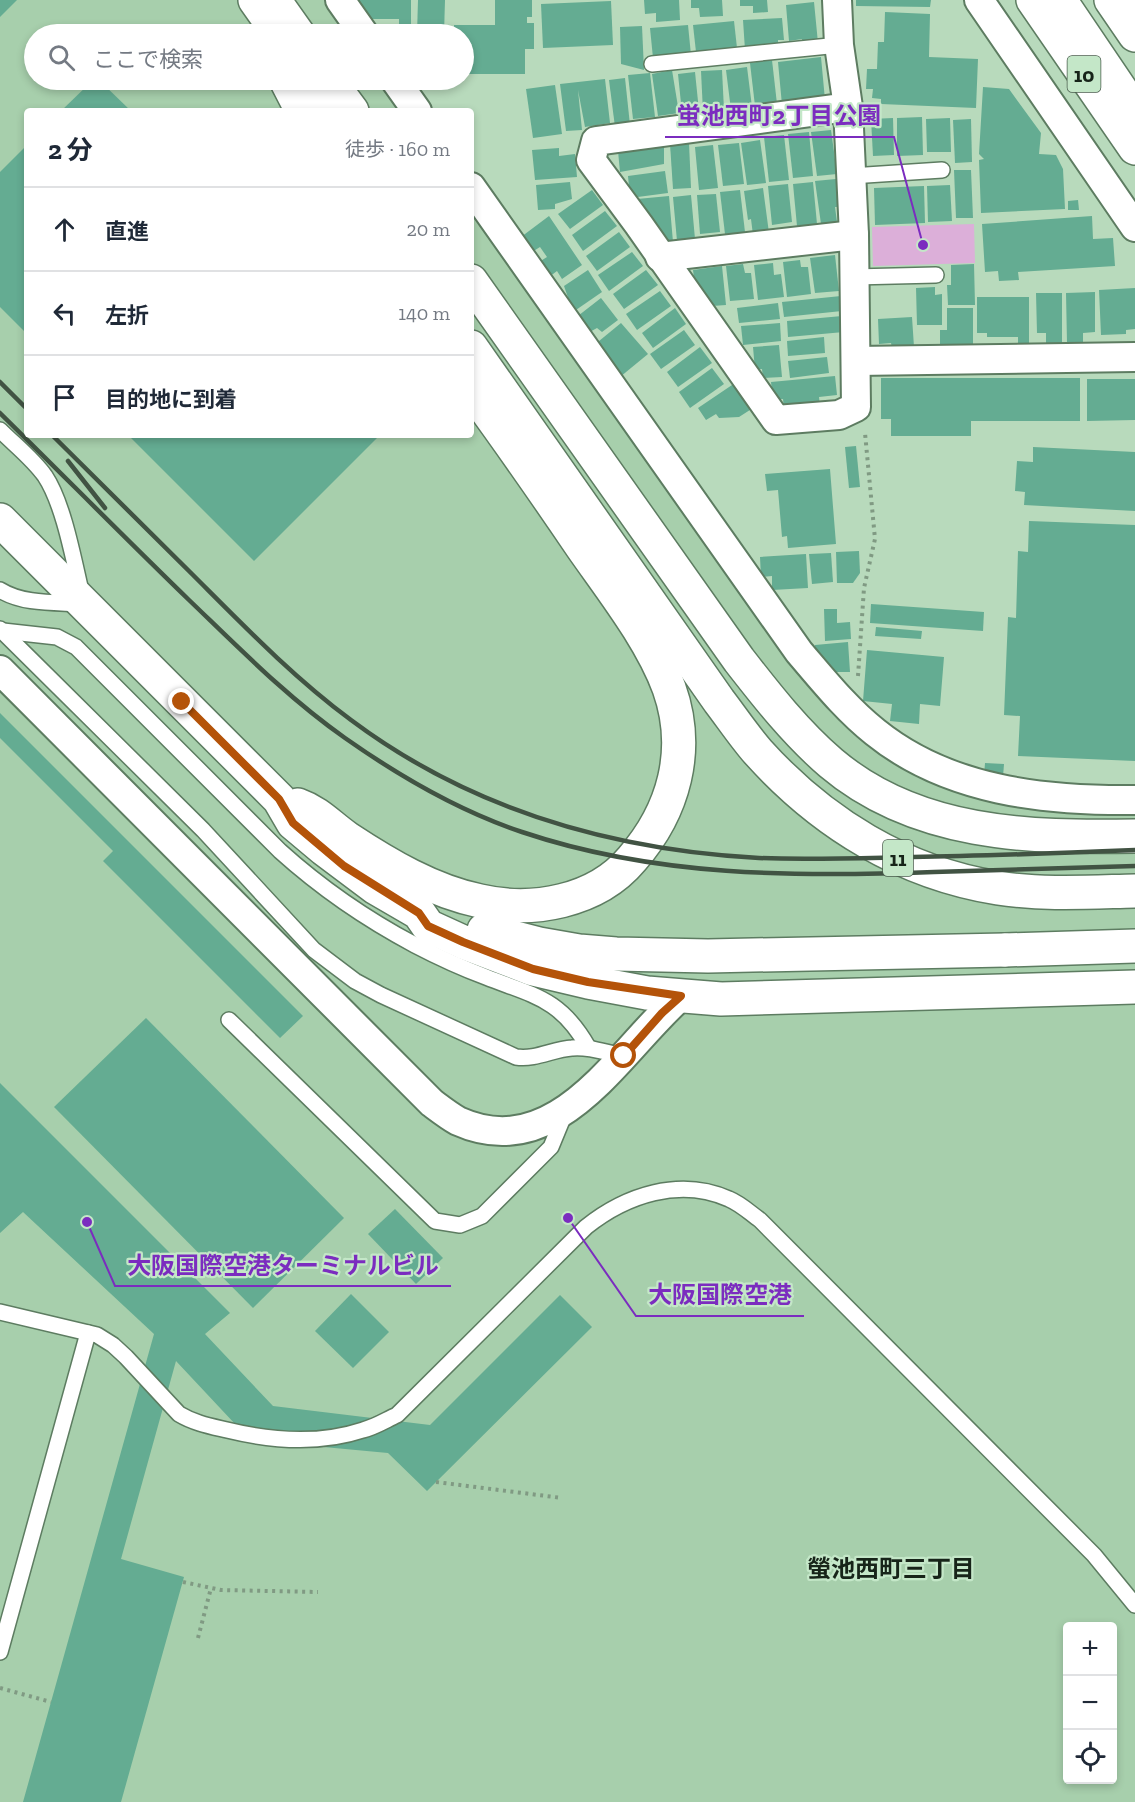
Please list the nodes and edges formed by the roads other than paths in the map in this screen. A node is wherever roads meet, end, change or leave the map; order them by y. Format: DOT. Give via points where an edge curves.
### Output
graph roads {
  1 [pos="237,0"];
  2 [pos="255,0"];
  3 [pos="274,0"];
  4 [pos="340,0"];
  5 [pos="837,0"];
  6 [pos="979,0"];
  7 [pos="1033,0"];
  8 [pos="1049,0"];
  9 [pos="1060,0"];
  10 [pos="1111,0"];
  11 [pos="1132,0"];
  12 [pos="1135,4"];
  13 [pos="253,24"];
  14 [pos="272,24"];
  15 [pos="291,24"];
  16 [pos="357,24"];
  17 [pos="1135,35"];
  18 [pos="839,45"];
  19 [pos="652,64"];
  20 [pos="291,90"];
  21 [pos="315,90"];
  22 [pos="336,90"];
  23 [pos="402,90"];
  24 [pos="1128,100"];
  25 [pos="848,107"];
  26 [pos="300,108"];
  27 [pos="326,108"];
  28 [pos="350,108"];
  29 [pos="415,108"];
  30 [pos="1135,148"];
  31 [pos="942,170"];
  32 [pos="851,176"];
  33 [pos="474,191"];
  34 [pos="1135,227"];
  35 [pos="854,235"];
  36 [pos="660,257"];
  37 [pos="936,275"];
  38 [pos="854,277"];
  39 [pos="474,285"];
  40 [pos="474,351"];
  41 [pos="1135,357"];
  42 [pos="856,361"];
  43 [pos="474,393"];
  44 [pos="0,430"];
  45 [pos="0,520"];
  46 [pos="0,590"];
  47 [pos="84,604"];
  48 [pos="1,630"];
  49 [pos="0,670"];
  50 [pos="279,799"];
  51 [pos="1135,800"];
  52 [pos="1135,836"];
  53 [pos="1135,891"];
  54 [pos="419,913"];
  55 [pos="1135,946"];
  56 [pos="1005,950"];
  57 [pos="1135,987"];
  58 [pos="681,996"];
  59 [pos="229,1020"];
  60 [pos="588,1047"];
  61 [pos="624,1056"];
  62 [pos="566,1110"];
  63 [pos="0,1312"];
  64 [pos="88,1333"];
  65 [pos="1135,1605"];
  66 [pos="0,1652"];
  1 -- 13 [label="main road"];
  2 -- 14 [label="main road"];
  3 -- 15 [label="main road"];
  4 -- 16 [label="street"];
  5 -- 18 [label="street"];
  6 -- 34 [label="street"];
  7 -- 30 [label="main road, 10"];
  8 -- 24 [label="main road"];
  9 -- 24 [label="main road"];
  10 -- 17 [label="main road"];
  11 -- 12 [label="main road"];
  18 -- 19 [label="lane"];
  18 -- 25 [label="street"];
  20 -- 26 [label="main road"];
  21 -- 27 [label="main road"];
  22 -- 28 [label="main road"];
  23 -- 29 [label="street"];
  25 -- 32 [label="street"];
  25 -- 36 [label="street" via="596,141 591,160"];
  31 -- 32 [label="lane"];
  32 -- 35 [label="street"];
  33 -- 51 [label="street" via="795,646 863,722 908,754 963,780 1047,797"];
  35 -- 36 [label="street"];
  35 -- 38 [label="street"];
  36 -- 42 [label="street" via="776,420 839,414 856,407"];
  37 -- 38 [label="lane"];
  38 -- 42 [label="street"];
  39 -- 52 [label="main road" via="740,660 781,712 831,763 885,798 963,826 1050,836"];
  40 -- 53 [label="main road, 11" via="756,750 832,820 886,853 953,879 1044,891"];
  41 -- 42 [label="street"];
  43 -- 50 [label="main road" via="606,582 665,680 674,706 677,754 674,783 653,834 627,865 602,884 563,901 522,905 481,902 424,883 374,856 311,809"];
  44 -- 47 [label="lane" via="37,466 52,488"];
  45 -- 47 [label="main road"];
  46 -- 47 [label="lane" via="26,600"];
  47 -- 50 [label="main road"];
  48 -- 60 [label="lane" via="57,637 76,647 304,873 352,908 415,945 547,1000 572,1023"];
  48 -- 60 [label="lane" via="334,966 381,995 516,1057"];
  49 -- 62 [label="street" via="432,1103 457,1120 492,1131 516,1130"];
  50 -- 54 [label="main road" via="293,823 324,849 376,888"];
  54 -- 56 [label="main road" via="434,912 519,940 599,953 708,956"];
  54 -- 58 [label="main road" via="428,926 444,934 533,969"];
  55 -- 56 [label="main road"];
  56 -- 58 [label="main road" via="927,973 708,981"];
  57 -- 58 [label="main road" via="721,999"];
  58 -- 61 [label="street"];
  59 -- 62 [label="lane" via="435,1221 460,1225 482,1216 551,1147"];
  60 -- 61 [label="lane"];
  61 -- 62 [label="street"];
  63 -- 64 [label="lane"];
  64 -- 65 [label="lane" via="113,1345 190,1421 276,1440 305,1441 364,1430 397,1414 602,1215 663,1190 706,1192 728,1198 760,1220 1094,1555"];
  64 -- 66 [label="lane"];
}
